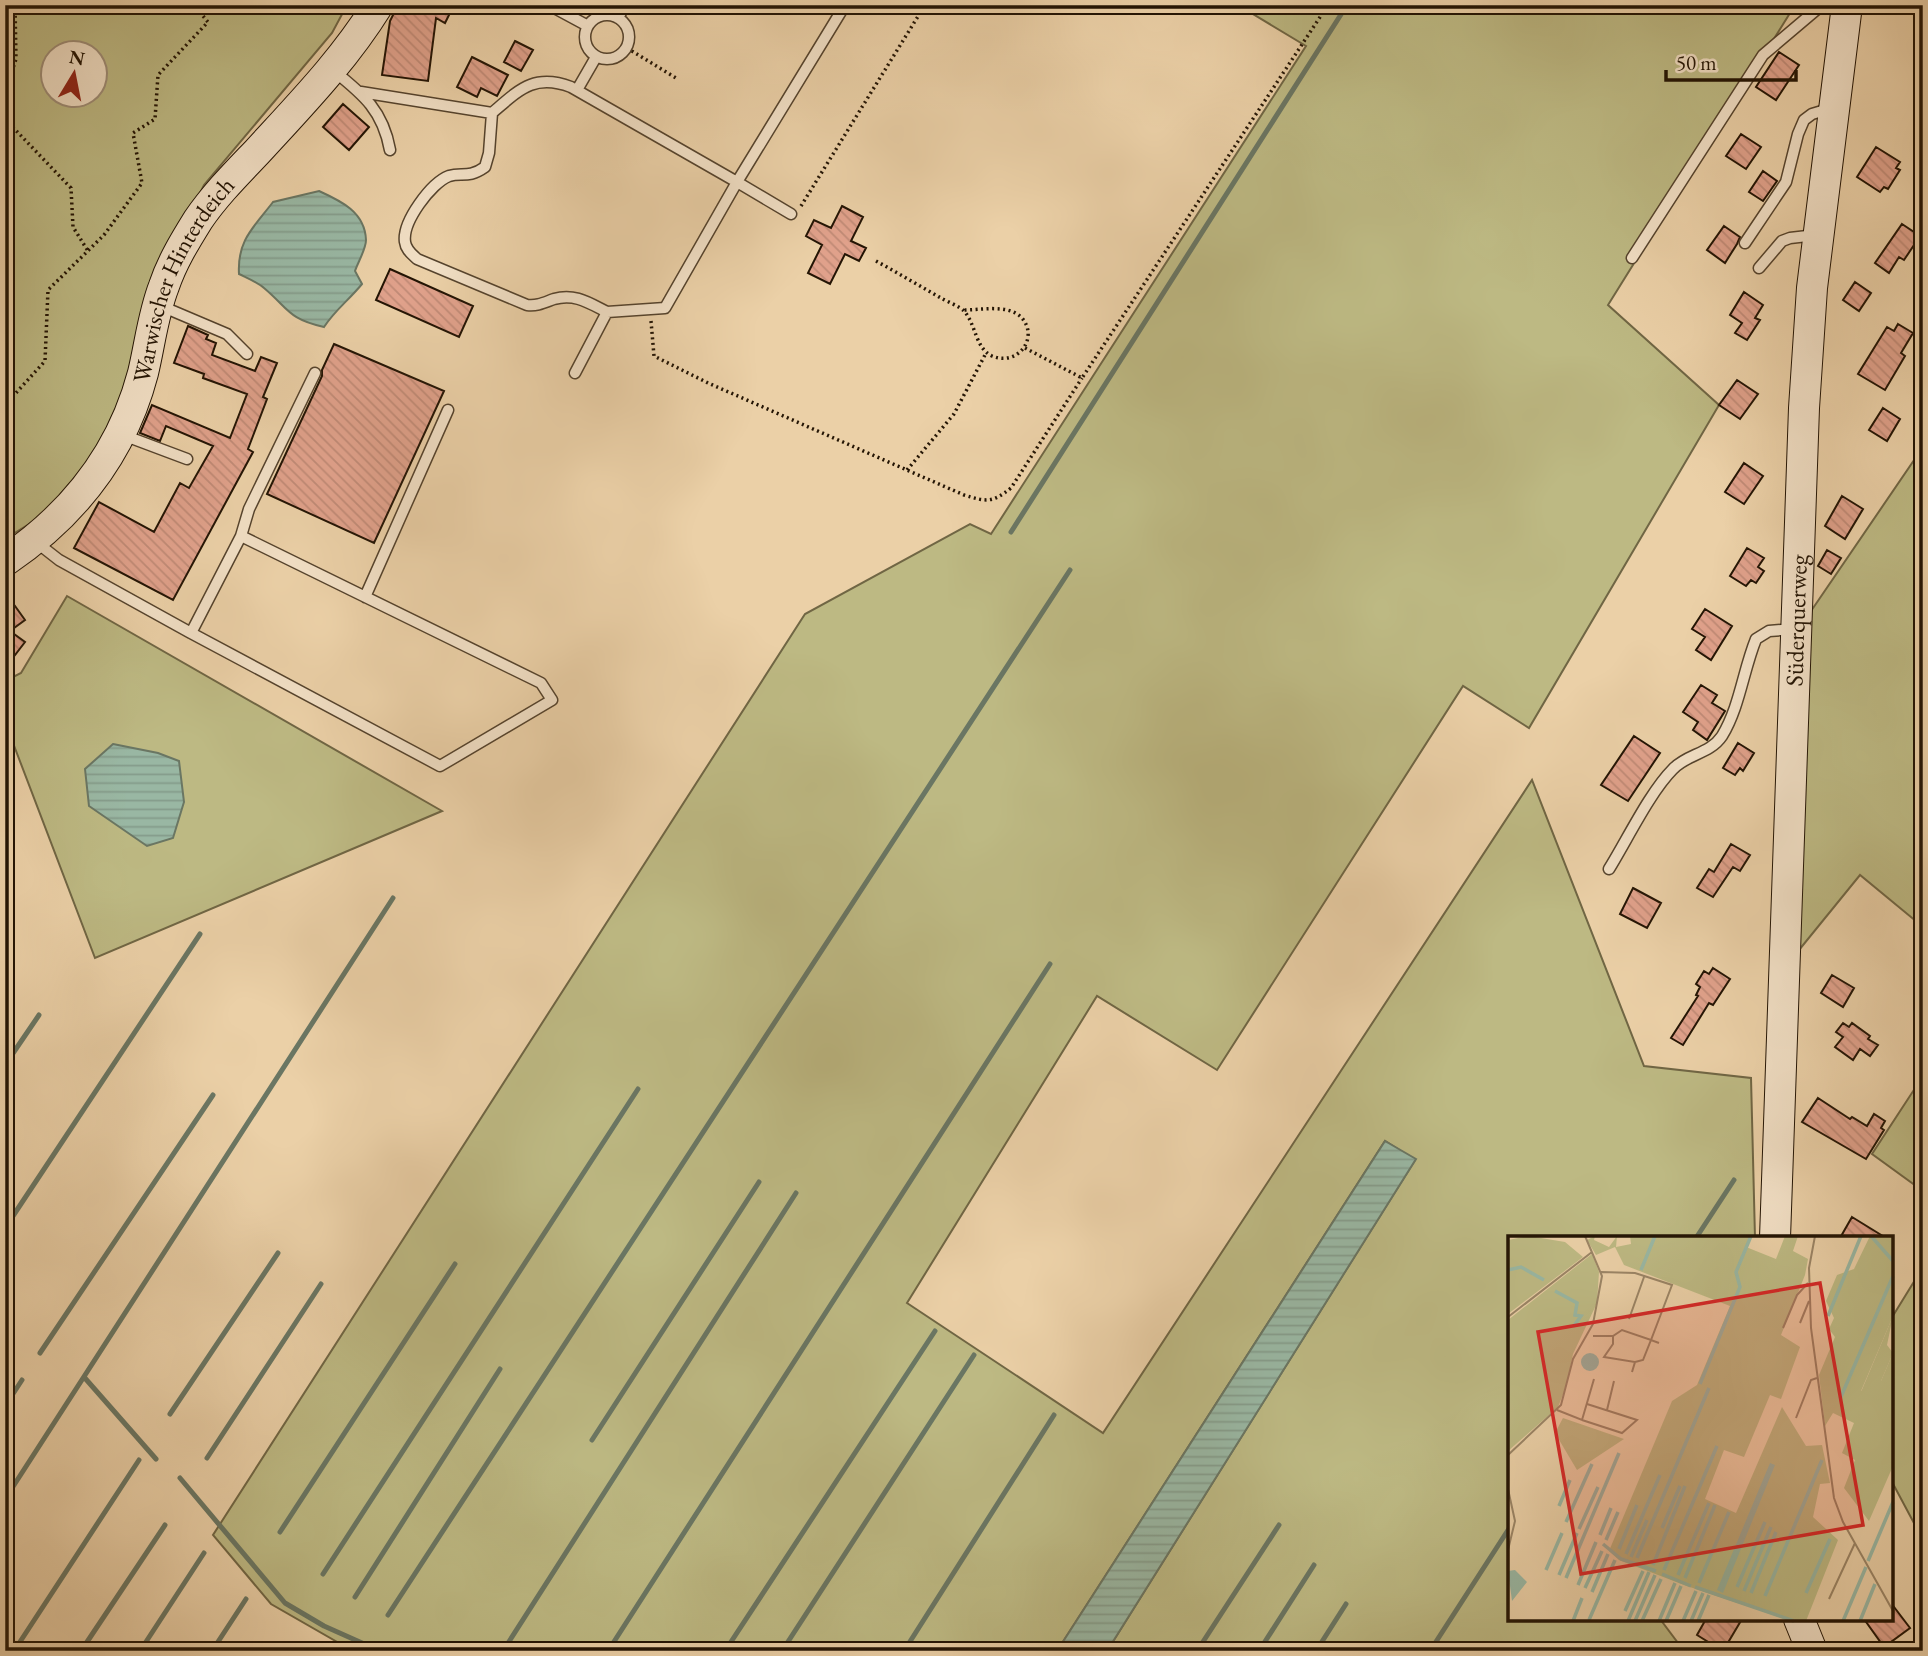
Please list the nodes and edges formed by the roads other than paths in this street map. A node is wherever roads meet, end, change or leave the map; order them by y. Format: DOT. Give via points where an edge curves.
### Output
graph roads {
  1 [pos="378,5"];
  2 [pos="549,5"];
  3 [pos="625,5"];
  4 [pos="845,5"];
  5 [pos="1822,5"];
  6 [pos="1847,5"];
  7 [pos="618,18"];
  8 [pos="587,26"];
  9 [pos="596,57"];
  10 [pos="332,69"];
  11 [pos="578,90"];
  12 [pos="361,92"];
  13 [pos="1834,107"];
  14 [pos="492,113"];
  15 [pos="390,150"];
  16 [pos="737,182"];
  17 [pos="791,214"];
  18 [pos="1819,235"];
  19 [pos="1745,243"];
  20 [pos="1632,258"];
  21 [pos="1759,268"];
  22 [pos="158,305"];
  23 [pos="607,312"];
  24 [pos="247,354"];
  25 [pos="315,373"];
  26 [pos="575,373"];
  27 [pos="448,410"];
  28 [pos="121,433"];
  29 [pos="187,459"];
  30 [pos="241,536"];
  31 [pos="33,540"];
  32 [pos="5,561"];
  33 [pos="365,597"];
  34 [pos="1796,629"];
  35 [pos="191,633"];
  36 [pos="1609,869"];
  37 [pos="1775,1236"];
  38 [pos="1801,1621"];
  39 [pos="1812,1651"];
  1 -- 10 [label="street, Warwischer Hinterdeich"];
  2 -- 8 [label="lane"];
  3 -- 7 [label="lane"];
  4 -- 16 [label="lane"];
  5 -- 20 [label="lane" via="1763,55"];
  6 -- 13 [label="street, Süderquerweg"];
  7 -- 8 [label="lane" via="598,17"];
  7 -- 9 [label="lane" via="628,28 627,48 610,60"];
  8 -- 9 [label="lane" via="584,40"];
  9 -- 11 [label="lane"];
  10 -- 12 [label="lane"];
  10 -- 22 [label="street, Warwischer Hinterdeich" via="200,218 176,257"];
  11 -- 14 [label="lane" via="558,82 530,84"];
  11 -- 16 [label="lane"];
  12 -- 14 [label="lane"];
  12 -- 15 [label="lane" via="377,111"];
  13 -- 18 [label="street, Süderquerweg"];
  13 -- 19 [label="lane" via="1804,120 1786,182"];
  14 -- 23 [label="lane" via="485,167 464,177 451,175 424,197 407,228 404,240 408,250 417,260 527,305 567,296"];
  16 -- 17 [label="lane"];
  16 -- 23 [label="lane" via="664,308"];
  18 -- 21 [label="lane" via="1782,241"];
  18 -- 34 [label="street, Süderquerweg" via="1804,408"];
  22 -- 24 [label="lane" via="227,334"];
  22 -- 28 [label="street, Warwischer Hinterdeich" via="142,374"];
  23 -- 26 [label="lane"];
  25 -- 30 [label="lane" via="249,509"];
  27 -- 33 [label="lane"];
  28 -- 29 [label="lane"];
  28 -- 31 [label="street, Warwischer Hinterdeich" via="95,477"];
  30 -- 33 [label="lane"];
  30 -- 35 [label="lane"];
  31 -- 32 [label="street, Warwischer Hinterdeich"];
  31 -- 35 [label="lane" via="59,560"];
  33 -- 35 [label="lane" via="541,683 552,700 440,766"];
  34 -- 36 [label="lane" via="1769,631 1756,639 1733,715 1721,737 1711,748 1674,767"];
  34 -- 37 [label="street, Süderquerweg"];
  38 -- 39 [label="street"];
}
